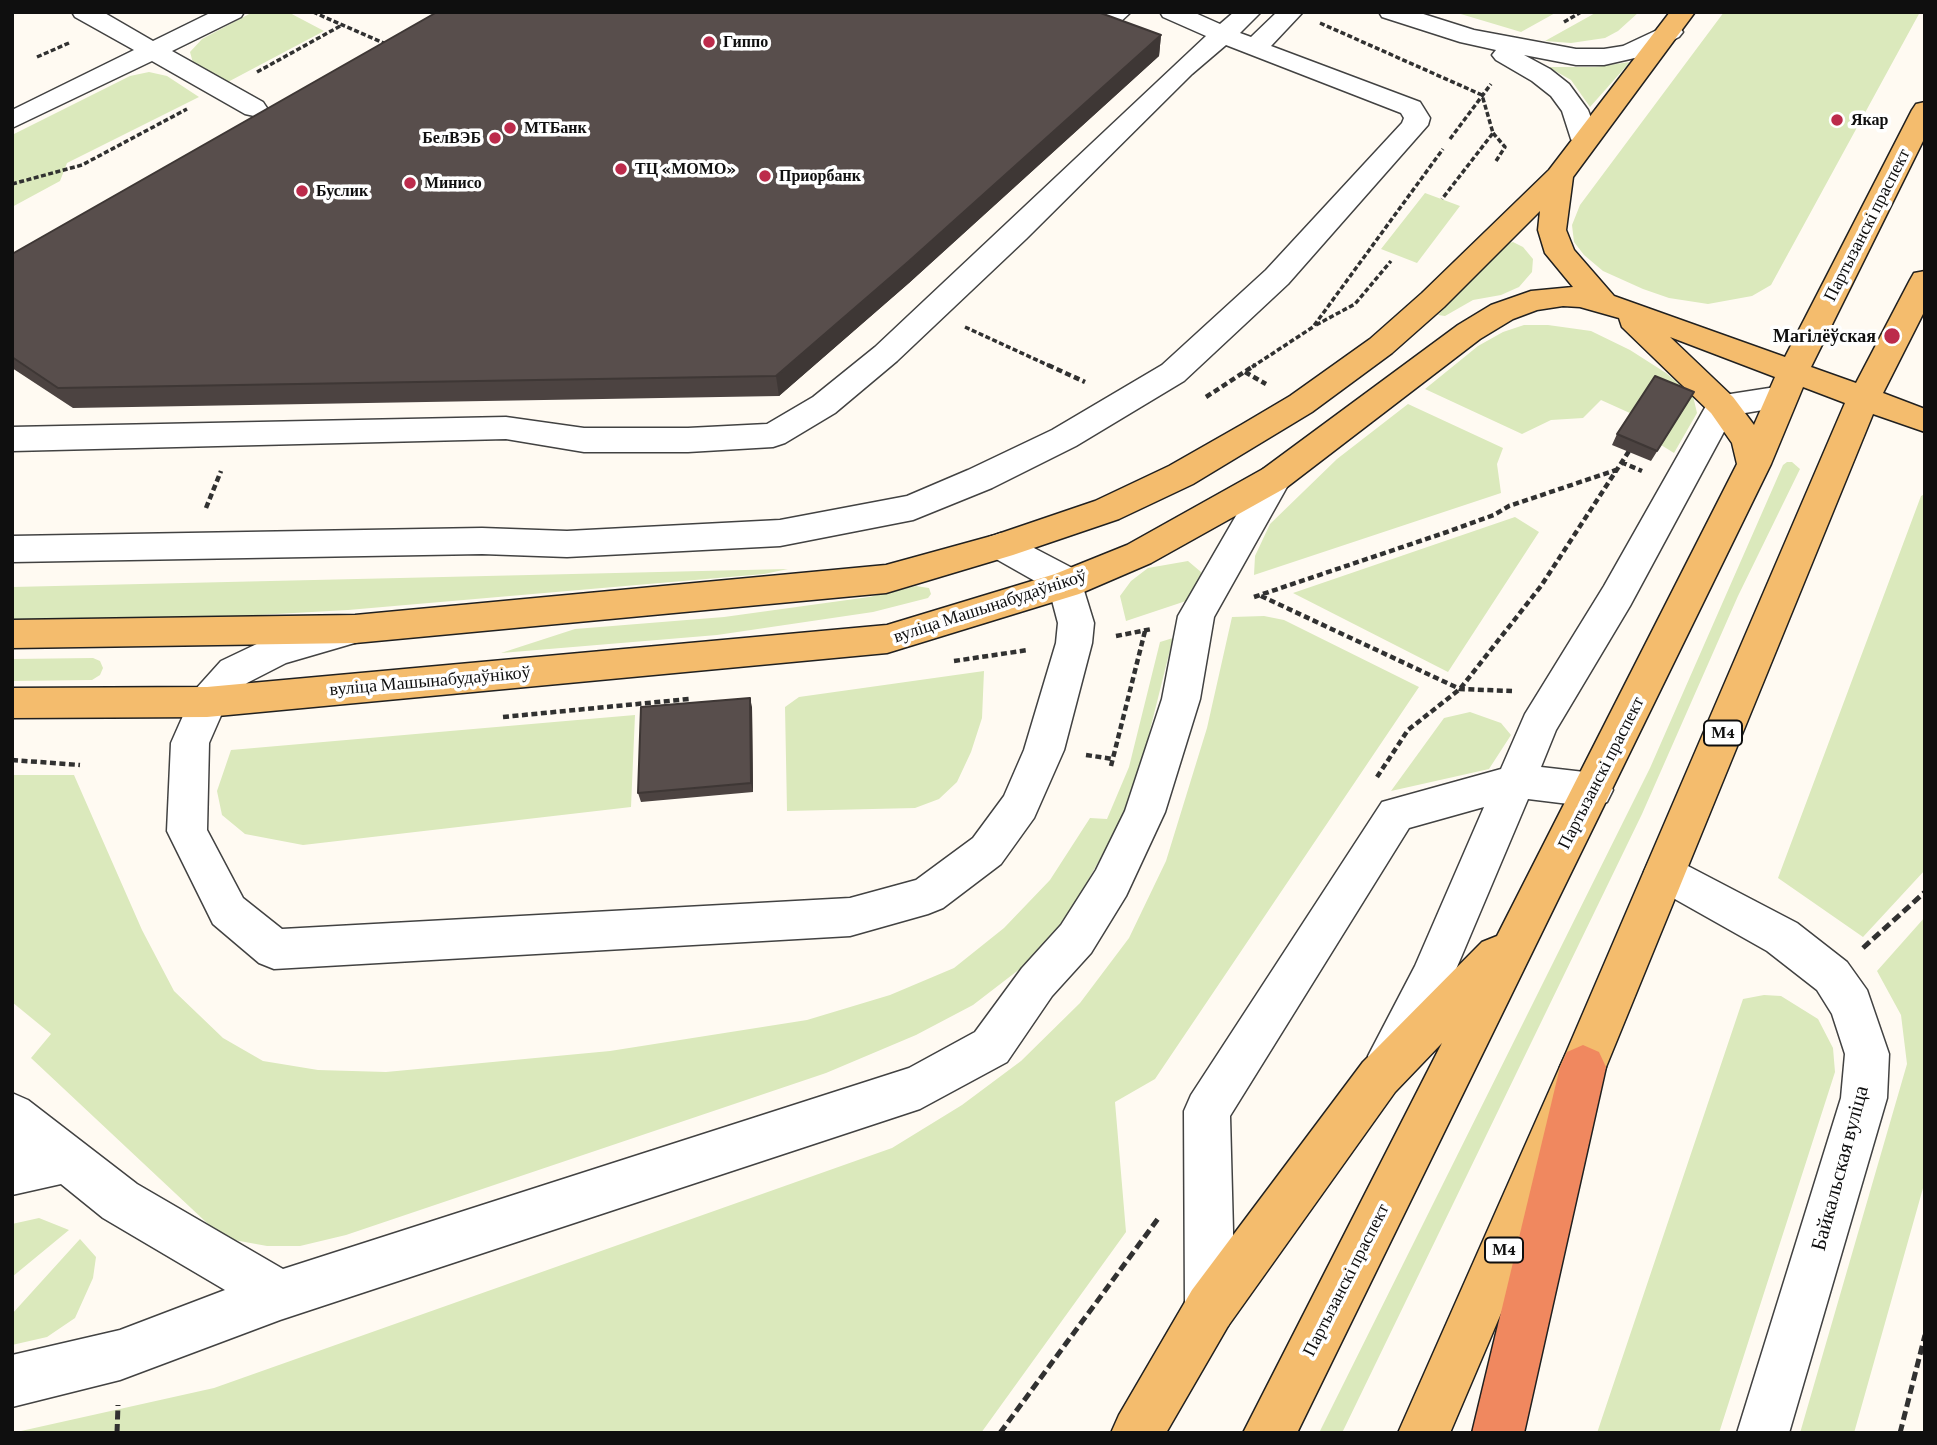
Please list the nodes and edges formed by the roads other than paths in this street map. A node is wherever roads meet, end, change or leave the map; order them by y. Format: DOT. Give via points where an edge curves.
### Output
graph roads {
  1 [pos="84,12"];
  2 [pos="232,12"];
  3 [pos="1119,12"];
  4 [pos="1172,12"];
  5 [pos="1249,12"];
  6 [pos="1291,12"];
  7 [pos="1391,12"];
  8 [pos="1676,22"];
  9 [pos="1095,32"];
  10 [pos="1222,34"];
  11 [pos="1469,37"];
  12 [pos="1254,48"];
  13 [pos="152,52"];
  14 [pos="254,108"];
  15 [pos="1925,110"];
  16 [pos="12,120"];
  17 [pos="1585,139"];
  18 [pos="1559,176"];
  19 [pos="1925,280"];
  20 [pos="1611,304"];
  21 [pos="1787,385"];
  22 [pos="1863,400"];
  23 [pos="1722,405"];
  24 [pos="1925,421"];
  25 [pos="12,439"];
  26 [pos="1754,464"];
  27 [pos="1275,478"];
  28 [pos="1001,546"];
  29 [pos="12,549"];
  30 [pos="1066,584"];
  31 [pos="355,629"];
  32 [pos="12,634"];
  33 [pos="207,702"];
  34 [pos="12,704"];
  35 [pos="1517,781"];
  36 [pos="1593,790"];
  37 [pos="1665,872"];
  38 [pos="1522,929"];
  39 [pos="1583,1067"];
  40 [pos="1379,1077"];
  41 [pos="12,1116"];
  42 [pos="66,1160"];
  43 [pos="12,1171"];
  44 [pos="280,1295"];
  45 [pos="1210,1308"];
  46 [pos="12,1381"];
  47 [pos="1137,1433"];
  48 [pos="1269,1433"];
  49 [pos="1424,1433"];
  50 [pos="1498,1433"];
  51 [pos="1763,1433"];
  1 -- 13 [label="street"];
  2 -- 13 [label="street"];
  3 -- 9 [label="street"];
  4 -- 10 [label="street"];
  5 -- 10 [label="street"];
  6 -- 12 [label="street"];
  7 -- 11 [label="street"];
  8 -- 11 [label="street" via="1630,52 1604,57 1552,54"];
  8 -- 17 [label="main road"];
  10 -- 12 [label="street"];
  10 -- 25 [label="street" via="932,312 824,405 773,435 584,440 506,428"];
  11 -- 17 [label="street" via="1516,60 1560,90 1575,110"];
  12 -- 29 [label="street" via="1401,103 1417,118 1415,125 1277,277 1173,373 1064,438 913,507 779,533 567,544 482,541"];
  13 -- 14 [label="street"];
  13 -- 16 [label="street"];
  15 -- 21 [label="main road, Партызанскі праспект"];
  17 -- 18 [label="main road"];
  18 -- 20 [label="main road" via="1552,230 1560,253"];
  18 -- 28 [label="main road" via="1381,346 1301,404 1181,475 1107,510"];
  19 -- 22 [label="main road, М4"];
  20 -- 21 [label="main road, вуліца Машынабудаўнікоў"];
  20 -- 23 [label="main road"];
  20 -- 27 [label="main road, вуліца Машынабудаўнікоў" via="1563,296 1502,312"];
  21 -- 22 [label="main road, вуліца Машынабудаўнікоў"];
  21 -- 23 [label="street"];
  21 -- 26 [label="main road, Партызанскі праспект"];
  22 -- 24 [label="main road, вуліца Машынабудаўнікоў"];
  22 -- 37 [label="main road, М4"];
  23 -- 26 [label="main road" via="1748,441"];
  23 -- 35 [label="street" via="1539,725"];
  26 -- 36 [label="main road, Партызанскі праспект"];
  27 -- 30 [label="main road, вуліца Машынабудаўнікоў" via="1139,554"];
  27 -- 44 [label="street" via="1196,616 1181,699 1145,812 1111,883 1076,939 1037,982 991,1047 920,1087"];
  28 -- 30 [label="street"];
  28 -- 31 [label="main road" via="886,579"];
  30 -- 33 [label="main road, вуліца Машынабудаўнікоў" via="887,639"];
  30 -- 33 [label="street" via="1076,623 1074,643 1044,750 1020,806 987,851 928,895 850,917 274,949 228,911 187,831 190,743"];
  31 -- 32 [label="main road"];
  31 -- 33 [label="street" via="265,656 234,672"];
  33 -- 34 [label="main road, вуліца Машынабудаўнікоў"];
  35 -- 36 [label="street"];
  35 -- 40 [label="street" via="1431,979"];
  35 -- 45 [label="street" via="1396,814 1207,1111"];
  36 -- 38 [label="main road, Партызанскі праспект"];
  37 -- 39 [label="main road, М4"];
  37 -- 51 [label="street, Байкальская вуліца" via="1782,937 1832,976 1851,1005 1867,1054 1864,1098"];
  38 -- 40 [label="main road"];
  38 -- 48 [label="main road, Партызанскі праспект"];
  39 -- 49 [label="main road, М4"];
  39 -- 50 [label="highway"];
  40 -- 45 [label="main road"];
  41 -- 42 [label="street"];
  42 -- 43 [label="street"];
  42 -- 44 [label="street" via="120,1201"];
  44 -- 46 [label="street" via="120,1355"];
  45 -- 47 [label="main road"];
}
